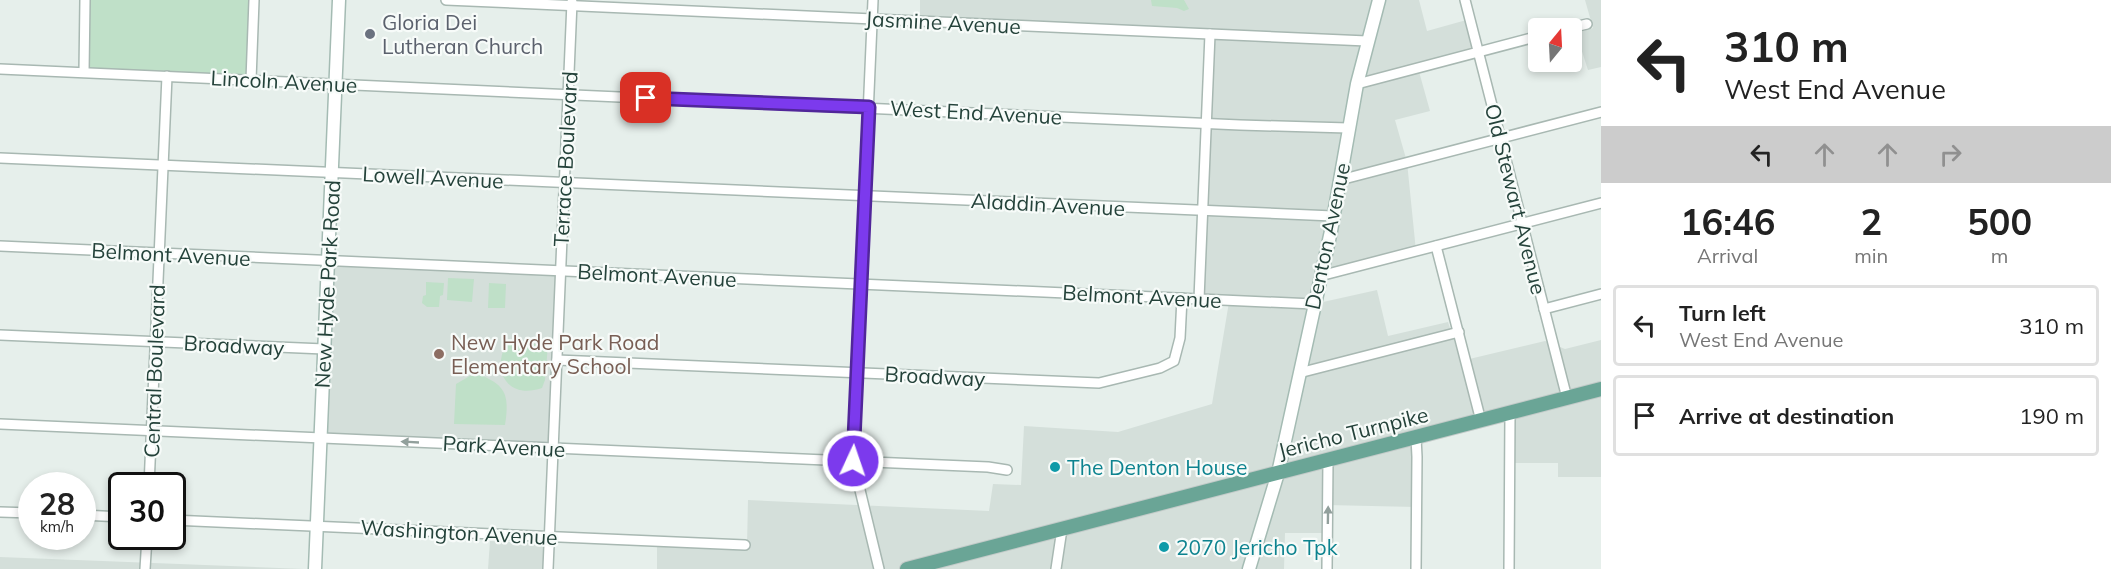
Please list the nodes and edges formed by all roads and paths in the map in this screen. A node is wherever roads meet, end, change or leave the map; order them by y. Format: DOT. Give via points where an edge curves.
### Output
graph roads {
  1 [pos="84,0"];
  2 [pos="254,0"];
  3 [pos="339,0"];
  4 [pos="447,0"];
  5 [pos="873,0"];
  6 [pos="1379,0"];
  7 [pos="1465,0"];
  8 [pos="572,3"];
  9 [pos="873,19"];
  10 [pos="1587,24"];
  11 [pos="1582,25"];
  12 [pos="1210,34"];
  13 [pos="1528,39"];
  14 [pos="1367,41"];
  15 [pos="1478,52"];
  16 [pos="0,69"];
  17 [pos="84,72"];
  18 [pos="166,76"];
  19 [pos="251,80"];
  20 [pos="336,84"];
  21 [pos="1356,84"];
  22 [pos="568,94"];
  23 [pos="869,107"];
  24 [pos="1601,112"];
  25 [pos="1207,122"];
  26 [pos="1348,128"];
  27 [pos="1500,138"];
  28 [pos="0,158"];
  29 [pos="163,165"];
  30 [pos="332,172"];
  31 [pos="1340,180"];
  32 [pos="564,183"];
  33 [pos="793,193"];
  34 [pos="865,196"];
  35 [pos="1601,203"];
  36 [pos="1203,211"];
  37 [pos="1333,216"];
  38 [pos="1522,224"];
  39 [pos="0,246"];
  40 [pos="1436,246"];
  41 [pos="159,253"];
  42 [pos="328,260"];
  43 [pos="560,271"];
  44 [pos="1320,276"];
  45 [pos="861,284"];
  46 [pos="1601,294"];
  47 [pos="1182,298"];
  48 [pos="1199,299"];
  49 [pos="1314,304"];
  50 [pos="1544,309"];
  51 [pos="1459,332"];
  52 [pos="0,335"];
  53 [pos="155,342"];
  54 [pos="324,349"];
  55 [pos="557,360"];
  56 [pos="857,373"];
  57 [pos="1299,373"];
  58 [pos="1601,389"];
  59 [pos="1567,398"];
  60 [pos="1510,413"];
  61 [pos="1481,421"];
  62 [pos="0,424"];
  63 [pos="152,430"];
  64 [pos="320,437"];
  65 [pos="1416,437"];
  66 [pos="553,448"];
  67 [pos="1328,460"];
  68 [pos="853,461"];
  69 [pos="1007,470"];
  70 [pos="150,472"];
  71 [pos="1278,473"];
  72 [pos="0,512"];
  73 [pos="18,513"];
  74 [pos="186,520"];
  75 [pos="316,526"];
  76 [pos="1062,529"];
  77 [pos="549,536"];
  78 [pos="746,545"];
  79 [pos="146,550"];
  80 [pos="145,569"];
  81 [pos="315,569"];
  82 [pos="548,569"];
  83 [pos="879,569"];
  84 [pos="907,569"];
  85 [pos="1056,569"];
  86 [pos="1249,569"];
  87 [pos="1327,569"];
  88 [pos="1416,569"];
  89 [pos="1509,569"];
  1 -- 17 [label="street"];
  2 -- 19 [label="street"];
  3 -- 20 [label="main road, New Hyde Park Road"];
  4 -- 8 [label="street, Jasmine Avenue"];
  5 -- 9 [label="street"];
  6 -- 14 [label="main road, Denton Avenue"];
  7 -- 15 [label="street, Old Stewart Avenue"];
  8 -- 9 [label="street, Jasmine Avenue"];
  8 -- 22 [label="street, Terrace Boulevard"];
  9 -- 12 [label="street, Jasmine Avenue"];
  9 -- 23 [label="street"];
  10 -- 11 [label="street"];
  12 -- 14 [label="street, Jasmine Avenue"];
  12 -- 25 [label="street"];
  13 -- 15 [label="street"];
  14 -- 21 [label="main road, Denton Avenue"];
  15 -- 21 [label="street"];
  15 -- 27 [label="street, Old Stewart Avenue"];
  16 -- 17 [label="street, Lincoln Avenue"];
  17 -- 18 [label="street, Lincoln Avenue"];
  18 -- 19 [label="street, Lincoln Avenue"];
  18 -- 29 [label="street, Central Boulevard"];
  19 -- 20 [label="street, Lincoln Avenue"];
  20 -- 22 [label="street, Lincoln Avenue"];
  20 -- 30 [label="main road, New Hyde Park Road"];
  21 -- 26 [label="main road, Denton Avenue"];
  22 -- 23 [label="street, West End Avenue"];
  22 -- 32 [label="street, Terrace Boulevard"];
  23 -- 25 [label="street, West End Avenue"];
  23 -- 34 [label="street"];
  24 -- 27 [label="street"];
  25 -- 26 [label="street, West End Avenue"];
  25 -- 36 [label="street"];
  26 -- 31 [label="main road, Denton Avenue"];
  27 -- 31 [label="street"];
  27 -- 38 [label="street, Old Stewart Avenue"];
  28 -- 29 [label="street, Lowell Avenue"];
  29 -- 30 [label="street, Lowell Avenue"];
  29 -- 41 [label="street, Central Boulevard"];
  30 -- 32 [label="street, Lowell Avenue"];
  30 -- 42 [label="main road, New Hyde Park Road"];
  31 -- 37 [label="main road, Denton Avenue"];
  32 -- 33 [label="street, Lowell Avenue"];
  32 -- 43 [label="street, Terrace Boulevard"];
  33 -- 34 [label="street, Aladdin Avenue"];
  34 -- 36 [label="street, Aladdin Avenue"];
  34 -- 45 [label="street"];
  35 -- 38 [label="street"];
  36 -- 37 [label="street, Aladdin Avenue"];
  36 -- 48 [label="street"];
  37 -- 44 [label="main road, Denton Avenue"];
  38 -- 40 [label="street"];
  38 -- 50 [label="street, Old Stewart Avenue"];
  39 -- 41 [label="street, Belmont Avenue"];
  40 -- 44 [label="street"];
  40 -- 51 [label="street"];
  41 -- 42 [label="street, Belmont Avenue"];
  41 -- 53 [label="street, Central Boulevard"];
  42 -- 43 [label="street, Belmont Avenue"];
  42 -- 54 [label="main road, New Hyde Park Road"];
  43 -- 45 [label="street, Belmont Avenue"];
  43 -- 55 [label="street, Terrace Boulevard"];
  44 -- 49 [label="main road, Denton Avenue"];
  45 -- 47 [label="street, Belmont Avenue"];
  45 -- 56 [label="street"];
  46 -- 50 [label="street"];
  47 -- 48 [label="street, Belmont Avenue"];
  47 -- 56 [label="street, Broadway" via="1180,338 1174,361 1115,380 1086,383"];
  48 -- 49 [label="street, Belmont Avenue"];
  49 -- 57 [label="main road, Denton Avenue"];
  50 -- 59 [label="street, Old Stewart Avenue"];
  51 -- 57 [label="street"];
  51 -- 61 [label="street"];
  52 -- 53 [label="street, Broadway"];
  53 -- 54 [label="street, Broadway"];
  53 -- 63 [label="street, Central Boulevard"];
  54 -- 64 [label="main road, New Hyde Park Road"];
  55 -- 56 [label="street, Broadway"];
  55 -- 66 [label="street, Terrace Boulevard"];
  56 -- 68 [label="street"];
  57 -- 71 [label="main road, Denton Avenue"];
  58 -- 59 [label="main road, Jericho Turnpike"];
  59 -- 60 [label="main road, Jericho Turnpike"];
  60 -- 61 [label="main road, Jericho Turnpike"];
  60 -- 89 [label="street"];
  61 -- 65 [label="main road, Jericho Turnpike"];
  62 -- 63 [label="street, Park Avenue"];
  63 -- 64 [label="street, Park Avenue"];
  63 -- 70 [label="street, Central Boulevard"];
  66 -- 64 [label="street, Park Avenue, one-way"];
  64 -- 75 [label="main road, New Hyde Park Road"];
  65 -- 67 [label="main road, Jericho Turnpike"];
  65 -- 88 [label="street"];
  66 -- 68 [label="street, Park Avenue"];
  66 -- 77 [label="street, Terrace Boulevard"];
  67 -- 71 [label="main road, Jericho Turnpike"];
  87 -- 67 [label="street, one-way"];
  68 -- 69 [label="street, Park Avenue"];
  68 -- 83 [label="street"];
  71 -- 76 [label="main road, Jericho Turnpike"];
  71 -- 86 [label="main road, Denton Avenue"];
  72 -- 73 [label="street"];
  74 -- 75 [label="street, Washington Avenue"];
  75 -- 77 [label="street, Washington Avenue"];
  75 -- 81 [label="main road, New Hyde Park Road"];
  76 -- 84 [label="main road, Jericho Turnpike"];
  76 -- 85 [label="street"];
  77 -- 78 [label="street, Washington Avenue"];
  77 -- 82 [label="street, Terrace Boulevard"];
  79 -- 80 [label="street"];
}
